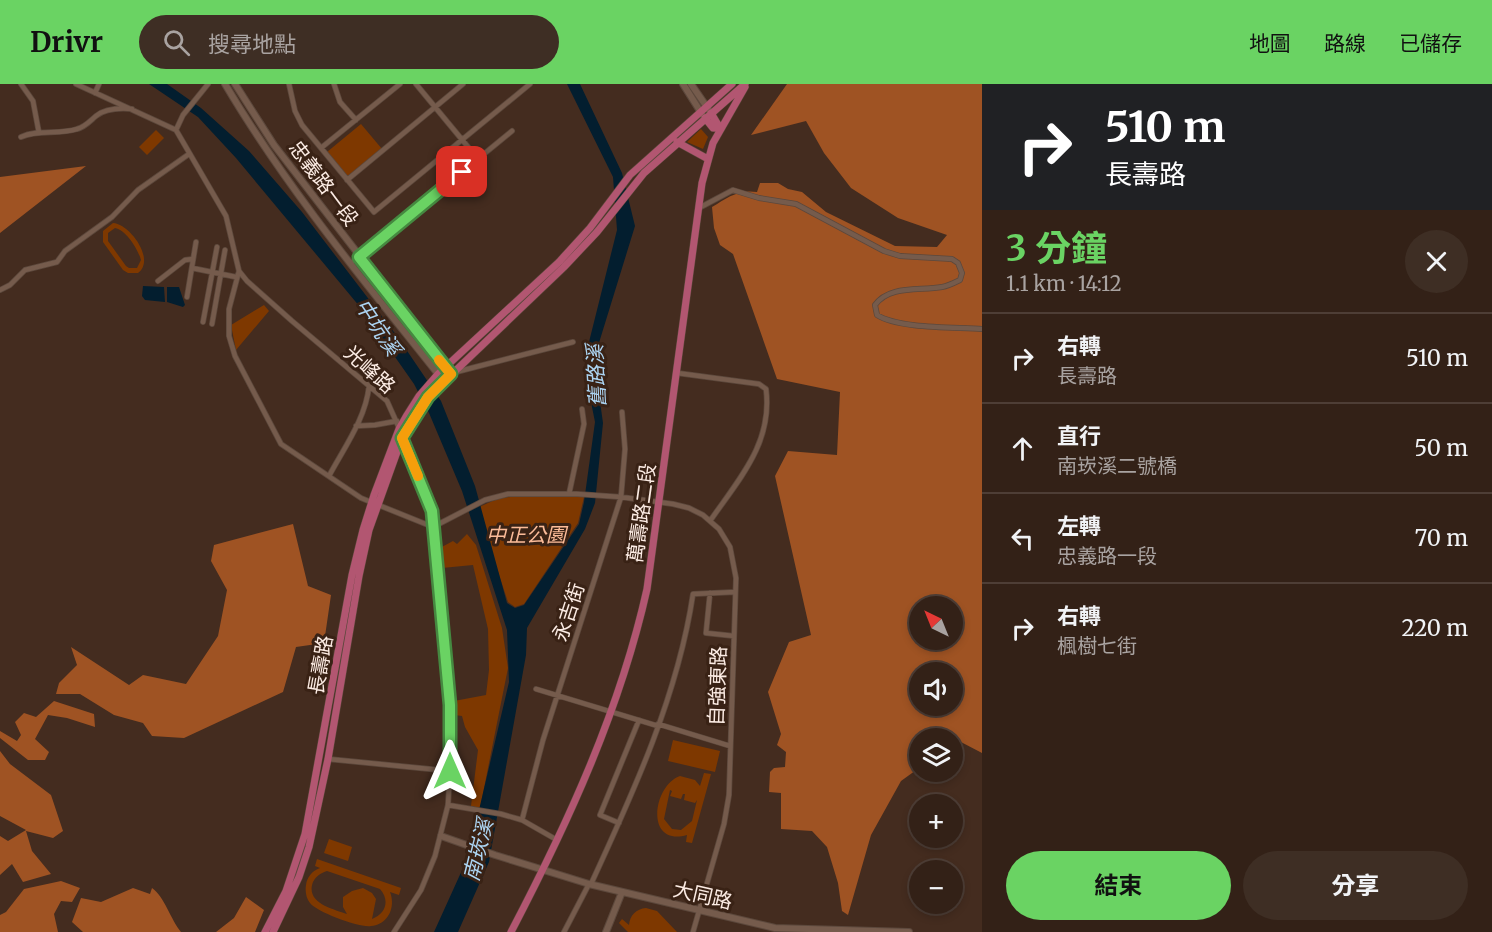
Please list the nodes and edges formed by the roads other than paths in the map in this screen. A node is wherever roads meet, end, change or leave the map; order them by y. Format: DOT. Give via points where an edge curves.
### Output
graph roads {
  1 [pos="21,84"];
  2 [pos="76,84"];
  3 [pos="99,84"];
  4 [pos="208,84"];
  5 [pos="225,84"];
  6 [pos="235,84"];
  7 [pos="290,84"];
  8 [pos="334,84"];
  9 [pos="400,84"];
  10 [pos="416,84"];
  11 [pos="463,84"];
  12 [pos="683,84"];
  13 [pos="691,84"];
  14 [pos="732,84"];
  15 [pos="746,84"];
  16 [pos="530,85"];
  17 [pos="95,93"];
  18 [pos="435,107"];
  19 [pos="132,109"];
  20 [pos="705,112"];
  21 [pos="356,120"];
  22 [pos="720,128"];
  23 [pos="176,130"];
  24 [pos="512,131"];
  25 [pos="39,133"];
  26 [pos="21,137"];
  27 [pos="463,140"];
  28 [pos="677,142"];
  29 [pos="321,148"];
  30 [pos="189,154"];
  31 [pos="478,159"];
  32 [pos="708,159"];
  33 [pos="648,163"];
  34 [pos="347,180"];
  35 [pos="699,208"];
  36 [pos="593,230"];
  37 [pos="196,242"];
  38 [pos="217,247"];
  39 [pos="225,250"];
  40 [pos="359,257"];
  41 [pos="193,259"];
  42 [pos="351,263"];
  43 [pos="192,268"];
  44 [pos="238,270"];
  45 [pos="212,273"];
  46 [pos="221,275"];
  47 [pos="236,277"];
  48 [pos="158,281"];
  49 [pos="0,290"];
  50 [pos="186,297"];
  51 [pos="203,322"];
  52 [pos="212,324"];
  53 [pos="982,329"];
  54 [pos="573,342"];
  55 [pos="445,367"];
  56 [pos="677,373"];
  57 [pos="438,374"];
  58 [pos="451,374"];
  59 [pos="369,386"];
  60 [pos="416,407"];
  61 [pos="582,409"];
  62 [pos="622,412"];
  63 [pos="398,425"];
  64 [pos="356,426"];
  65 [pos="402,438"];
  66 [pos="329,476"];
  67 [pos="569,494"];
  68 [pos="621,497"];
  69 [pos="659,502"];
  70 [pos="374,505"];
  71 [pos="711,521"];
  72 [pos="433,527"];
  73 [pos="735,592"];
  74 [pos="710,593"];
  75 [pos="734,636"];
  76 [pos="536,689"];
  77 [pos="557,694"];
  78 [pos="612,711"];
  79 [pos="639,720"];
  80 [pos="658,725"];
  81 [pos="730,746"];
  82 [pos="324,758"];
  83 [pos="450,771"];
  84 [pos="448,805"];
  85 [pos="522,820"];
  86 [pos="619,823"];
  87 [pos="441,836"];
  88 [pos="557,840"];
  89 [pos="543,870"];
  90 [pos="590,884"];
  91 [pos="622,892"];
  92 [pos="700,911"];
  93 [pos="774,930"];
  94 [pos="265,932"];
  95 [pos="273,932"];
  96 [pos="394,932"];
  97 [pos="512,932"];
  98 [pos="564,932"];
  99 [pos="606,932"];
  100 [pos="693,932"];
  101 [pos="909,932"];
  1 -- 25 [label="street" via="33,101"];
  2 -- 17 [label="street"];
  3 -- 17 [label="street"];
  4 -- 23 [label="street"];
  5 -- 42 [label="main road, 忠義路一段" via="269,152"];
  6 -- 40 [label="main road, 忠義路一段" via="274,145"];
  7 -- 29 [label="street" via="295,111"];
  8 -- 21 [label="street" via="340,102"];
  9 -- 21 [label="street"];
  10 -- 18 [label="street"];
  11 -- 18 [label="street"];
  12 -- 20 [label="main road"];
  13 -- 20 [label="main road"];
  14 -- 20 [label="main road"];
  15 -- 20 [label="main road"];
  15 -- 22 [label="main road, 萬壽路二段"];
  16 -- 27 [label="street"];
  17 -- 19 [label="street"];
  18 -- 27 [label="street"];
  18 -- 34 [label="street"];
  19 -- 23 [label="street"];
  19 -- 25 [label="street" via="104,111 76,130"];
  20 -- 22 [label="main road"];
  20 -- 28 [label="main road"];
  20 -- 33 [label="main road"];
  21 -- 29 [label="street"];
  22 -- 32 [label="main road, 萬壽路二段"];
  23 -- 30 [label="street"];
  24 -- 31 [label="street"];
  25 -- 26 [label="street"];
  27 -- 31 [label="street"];
  27 -- 34 [label="street" via="374,212"];
  28 -- 32 [label="main road"];
  28 -- 33 [label="main road"];
  29 -- 34 [label="street"];
  30 -- 44 [label="street" via="226,216"];
  30 -- 49 [label="street" via="138,190 57,262 25,270"];
  31 -- 40 [label="street"];
  32 -- 35 [label="main road, 萬壽路二段"];
  33 -- 36 [label="main road"];
  35 -- 53 [label="street" via="733,190 796,204 900,256 952,259 962,273 960,280 945,287 882,296 875,305 877,315 886,321 907,324"];
  35 -- 56 [label="main road, 萬壽路二段"];
  36 -- 55 [label="main road"];
  36 -- 58 [label="main road" via="564,267"];
  37 -- 41 [label="street"];
  38 -- 45 [label="street"];
  39 -- 46 [label="street"];
  40 -- 42 [label="street"];
  40 -- 55 [label="main road, 忠義路一段"];
  41 -- 43 [label="street"];
  41 -- 48 [label="street" via="185,260"];
  42 -- 57 [label="main road, 忠義路一段"];
  43 -- 45 [label="street"];
  43 -- 50 [label="street"];
  44 -- 47 [label="street"];
  44 -- 59 [label="street, 光峰路"];
  45 -- 46 [label="street"];
  45 -- 51 [label="street"];
  46 -- 47 [label="street"];
  46 -- 52 [label="street"];
  47 -- 66 [label="street" via="227,320 235,356 281,444"];
  54 -- 58 [label="street"];
  55 -- 57 [label="main road"];
  55 -- 58 [label="main road, 忠義路一段"];
  56 -- 69 [label="main road, 萬壽路二段"];
  56 -- 71 [label="street" via="759,384 766,389 766,423 759,446"];
  57 -- 58 [label="main road"];
  57 -- 60 [label="main road"];
  58 -- 60 [label="main road"];
  59 -- 63 [label="street, 光峰路" via="387,401"];
  59 -- 64 [label="street"];
  60 -- 63 [label="main road, 長壽路"];
  60 -- 65 [label="main road, 長壽路"];
  61 -- 67 [label="street" via="584,424"];
  62 -- 68 [label="street, 永吉街" via="625,449"];
  63 -- 64 [label="street"];
  63 -- 65 [label="street, 光峰路"];
  63 -- 70 [label="main road, 長壽路"];
  64 -- 66 [label="street"];
  65 -- 70 [label="main road, 長壽路"];
  65 -- 72 [label="street, 光峰路" via="432,511"];
  66 -- 70 [label="street"];
  67 -- 68 [label="street, 自強東路"];
  67 -- 72 [label="street, 自強東路" via="508,494 485,500"];
  68 -- 69 [label="street, 自強東路"];
  68 -- 77 [label="street, 永吉街"];
  69 -- 71 [label="street, 自強東路" via="689,508"];
  69 -- 78 [label="main road, 萬壽路二段" via="641,617"];
  70 -- 72 [label="street"];
  70 -- 82 [label="main road, 長壽路" via="353,591"];
  71 -- 73 [label="street, 自強東路" via="730,547"];
  72 -- 83 [label="street, 光峰路" via="450,705"];
  73 -- 74 [label="street"];
  73 -- 75 [label="street, 自強東路"];
  74 -- 75 [label="street" via="706,633"];
  74 -- 80 [label="street" via="693,594"];
  75 -- 81 [label="street, 自強東路"];
  76 -- 77 [label="street"];
  77 -- 78 [label="street"];
  77 -- 85 [label="street, 永吉街"];
  78 -- 79 [label="street"];
  78 -- 88 [label="main road, 萬壽路二段"];
  79 -- 80 [label="street"];
  79 -- 86 [label="street" via="600,815"];
  80 -- 81 [label="street"];
  80 -- 86 [label="street"];
  81 -- 92 [label="street, 自強東路" via="727,809"];
  82 -- 83 [label="street"];
  82 -- 94 [label="main road, 長壽路" via="299,855"];
  82 -- 95 [label="main road, 長壽路" via="306,857"];
  83 -- 84 [label="street, 光峰路"];
  84 -- 85 [label="street"];
  84 -- 87 [label="street, 光峰路"];
  85 -- 88 [label="street"];
  86 -- 90 [label="street"];
  87 -- 89 [label="main road, 大同路"];
  87 -- 96 [label="street, 光峰路" via="421,890"];
  88 -- 89 [label="main road, 萬壽路二段"];
  89 -- 90 [label="main road, 大同路"];
  89 -- 97 [label="main road, 萬壽路二段"];
  90 -- 91 [label="main road, 大同路"];
  90 -- 98 [label="street"];
  91 -- 92 [label="main road, 大同路"];
  91 -- 99 [label="main road"];
  92 -- 93 [label="main road, 大同路"];
  92 -- 100 [label="street, 自強東路"];
  93 -- 101 [label="main road, 大同路"];
}
